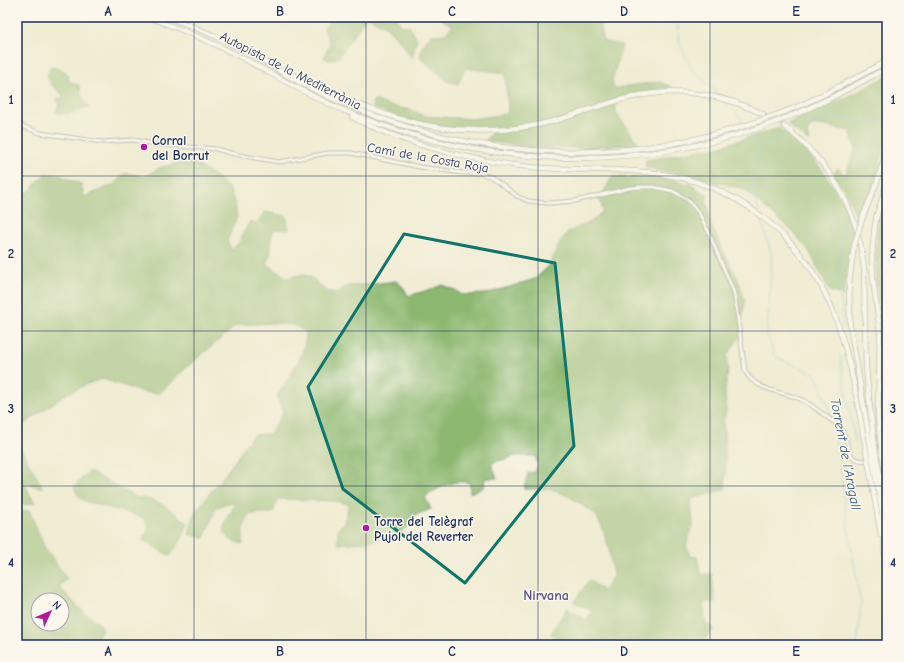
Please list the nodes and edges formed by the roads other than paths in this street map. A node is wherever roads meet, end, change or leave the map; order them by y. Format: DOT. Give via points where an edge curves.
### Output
graph roads {
  1 [pos="148,17"];
  2 [pos="168,17"];
  3 [pos="264,61"];
  4 [pos="886,62"];
  5 [pos="886,69"];
  6 [pos="322,101"];
  7 [pos="763,114"];
  8 [pos="17,124"];
  9 [pos="784,126"];
  10 [pos="887,150"];
  11 [pos="887,184"];
  12 [pos="885,456"];
  13 [pos="872,458"];
  14 [pos="887,487"];
  15 [pos="887,506"];
  16 [pos="887,589"];
  1 -- 6 [label="highway, Autopista de la Mediterrània" via="212,43"];
  2 -- 3 [label="highway, Autopista de la Mediterrània" via="220,38"];
  3 -- 4 [label="highway, Autopista de la Mediterrània" via="335,100 403,126 487,146 573,152 654,146 733,130 801,105"];
  3 -- 7 [label="highway" via="379,114 414,124 446,129 490,130 529,126 629,98 669,92 717,97"];
  5 -- 6 [label="highway, Autopista de la Mediterrània" via="815,106 748,132 680,149 605,158 522,156 460,147 382,126"];
  6 -- 13 [label="highway" via="364,124 412,142 464,156 544,168 665,174 703,184 744,204 770,223 793,245 812,271 828,300 846,353"];
  8 -- 12 [label="street, Camí de la Costa Roja" via="40,133 102,142 133,140 216,149 238,156 279,162 328,153 350,153 420,167 480,173 500,182 517,196 537,202 570,202 641,187 673,191 692,204 703,220 733,290 746,373 754,382 766,388 802,400 836,424 843,432 851,454 857,459"];
  9 -- 13 [label="highway" via="808,147 829,171 845,198 856,228 864,269"];
  10 -- 13 [label="highway, bridge" via="854,246 849,283 850,325"];
  11 -- 12 [label="highway" via="876,218 872,258 880,332 878,418"];
  12 -- 14 [label="highway"];
  13 -- 15 [label="highway"];
  13 -- 16 [label="highway" via="882,511"];
}
